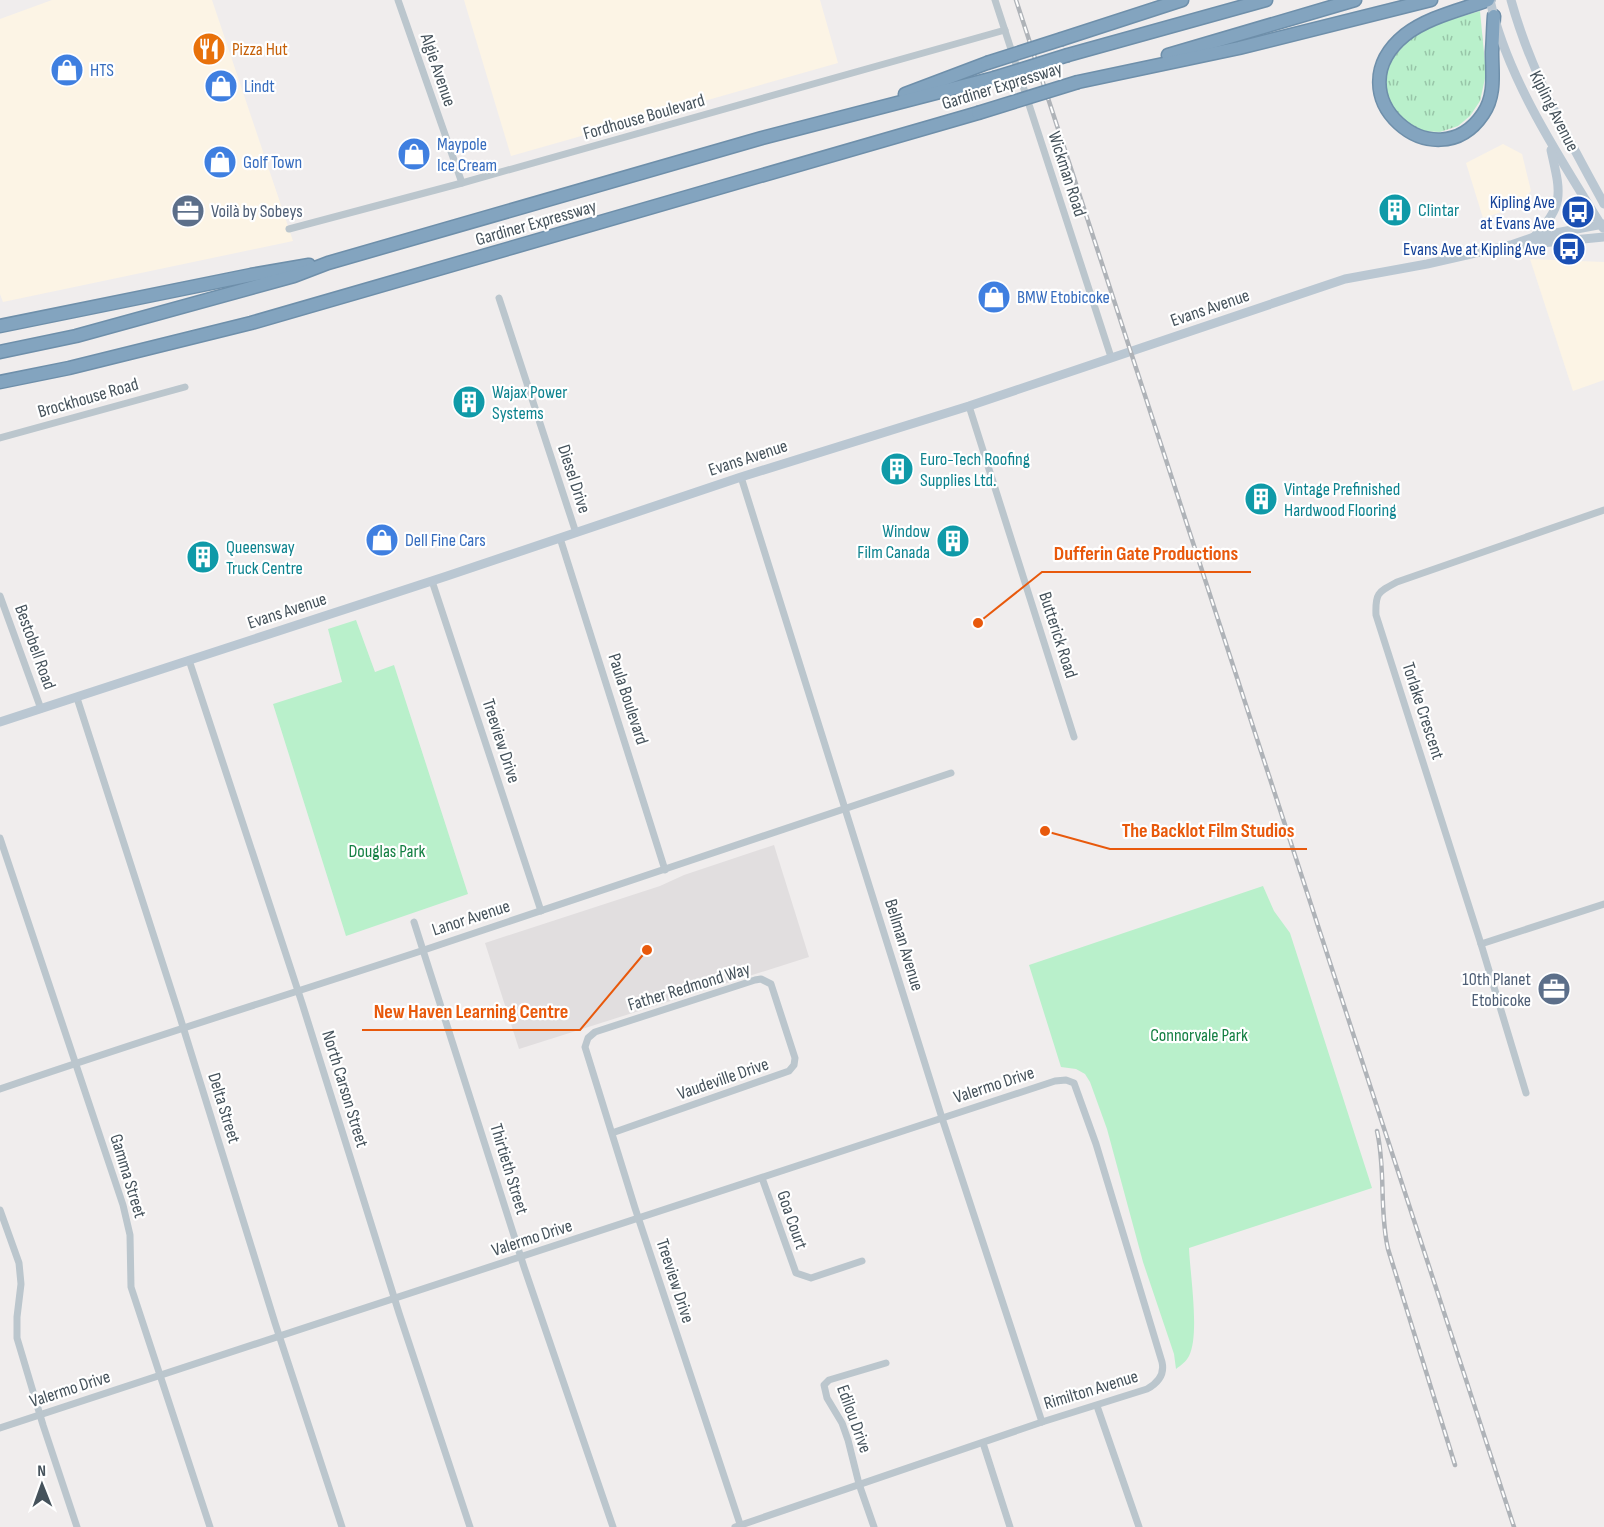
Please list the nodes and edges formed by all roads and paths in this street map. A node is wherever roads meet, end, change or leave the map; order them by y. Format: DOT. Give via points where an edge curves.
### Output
graph roads {
  1 [pos="398,0"];
  2 [pos="995,0"];
  3 [pos="1182,0"];
  4 [pos="1266,0"];
  5 [pos="1355,0"];
  6 [pos="1431,0"];
  7 [pos="1489,0"];
  8 [pos="1512,5"];
  9 [pos="1494,16"];
  10 [pos="1005,30"];
  11 [pos="1078,82"];
  12 [pos="862,111"];
  13 [pos="1550,141"];
  14 [pos="462,183"];
  15 [pos="1604,204"];
  16 [pos="1603,226"];
  17 [pos="289,229"];
  18 [pos="1533,237"];
  19 [pos="1604,237"];
  20 [pos="1511,246"];
  21 [pos="328,263"];
  22 [pos="499,298"];
  23 [pos="0,326"];
  24 [pos="0,352"];
  25 [pos="1112,357"];
  26 [pos="0,383"];
  27 [pos="185,387"];
  28 [pos="969,406"];
  29 [pos="0,438"];
  30 [pos="741,477"];
  31 [pos="1604,510"];
  32 [pos="576,533"];
  33 [pos="560,538"];
  34 [pos="432,581"];
  35 [pos="0,596"];
  36 [pos="189,660"];
  37 [pos="77,698"];
  38 [pos="41,709"];
  39 [pos="0,722"];
  40 [pos="1074,736"];
  41 [pos="951,773"];
  42 [pos="846,808"];
  43 [pos="0,838"];
  44 [pos="666,870"];
  45 [pos="1604,904"];
  46 [pos="542,911"];
  47 [pos="414,922"];
  48 [pos="1481,944"];
  49 [pos="424,950"];
  50 [pos="771,984"];
  51 [pos="297,990"];
  52 [pos="183,1028"];
  53 [pos="586,1042"];
  54 [pos="75,1063"];
  55 [pos="1074,1083"];
  56 [pos="0,1089"];
  57 [pos="1526,1093"];
  58 [pos="942,1118"];
  59 [pos="612,1132"];
  60 [pos="762,1178"];
  61 [pos="0,1210"];
  62 [pos="639,1219"];
  63 [pos="521,1257"];
  64 [pos="862,1261"];
  65 [pos="395,1299"];
  66 [pos="280,1337"];
  67 [pos="886,1363"];
  68 [pos="159,1375"];
  69 [pos="1097,1406"];
  70 [pos="40,1415"];
  71 [pos="1041,1422"];
  72 [pos="0,1428"];
  73 [pos="983,1443"];
  74 [pos="859,1484"];
  75 [pos="739,1526"];
  76 [pos="77,1527"];
  77 [pos="210,1527"];
  78 [pos="342,1527"];
  79 [pos="470,1527"];
  80 [pos="613,1527"];
  81 [pos="874,1527"];
  82 [pos="1010,1527"];
  83 [pos="1139,1527"];
  1 -- 14 [label="street, Algie Avenue"];
  2 -- 10 [label="street, Wickman Road"];
  3 -- 12 [label="highway, Gardiner Expressway, bridge" via="987,63"];
  4 -- 12 [label="highway, Gardiner Expressway, bridge" via="994,78"];
  5 -- 11 [label="highway, Gardiner Expressway"];
  6 -- 11 [label="highway, Gardiner Expressway" via="1239,48"];
  7 -- 9 [label="main road, Kipling Avenue"];
  7 -- 9 [label="highway" via="1420,26 1392,48 1384,60 1379,89 1387,112 1400,126 1423,138 1439,140 1464,132 1483,114 1494,76"];
  8 -- 15 [label="main road, Kipling Avenue" via="1543,87"];
  9 -- 13 [label="main road, Kipling Avenue" via="1521,85"];
  10 -- 14 [label="street, Fordhouse Boulevard"];
  10 -- 25 [label="street, Wickman Road"];
  11 -- 26 [label="highway, Gardiner Expressway, bridge" via="251,323"];
  12 -- 21 [label="highway, Gardiner Expressway"];
  13 -- 16 [label="main road, Kipling Avenue"];
  13 -- 18 [label="main road" via="1560,190 1548,223"];
  14 -- 17 [label="street, Fordhouse Boulevard"];
  16 -- 18 [label="main road, Evans Avenue"];
  18 -- 20 [label="main road, Evans Avenue"];
  19 -- 20 [label="main road, Evans Avenue"];
  20 -- 25 [label="main road, Evans Avenue" via="1345,279"];
  21 -- 23 [label="highway"];
  21 -- 24 [label="highway, Gardiner Expressway" via="294,276 76,336"];
  22 -- 32 [label="street, Diesel Drive"];
  25 -- 28 [label="main road, Evans Avenue"];
  27 -- 29 [label="street, Brockhouse Road"];
  28 -- 30 [label="main road, Evans Avenue"];
  28 -- 40 [label="street, Butterick Road"];
  30 -- 32 [label="main road, Evans Avenue"];
  30 -- 42 [label="street, Bellman Avenue"];
  31 -- 48 [label="street, Torlake Crescent" via="1397,582 1380,591 1375,599 1376,615"];
  32 -- 33 [label="main road, Evans Avenue"];
  33 -- 34 [label="main road, Evans Avenue"];
  33 -- 44 [label="street, Paula Boulevard"];
  34 -- 36 [label="main road, Evans Avenue"];
  34 -- 46 [label="street, Treeview Drive"];
  35 -- 38 [label="street, Bestobell Road"];
  36 -- 37 [label="main road, Evans Avenue"];
  36 -- 51 [label="street, North Carson Street"];
  37 -- 38 [label="main road, Evans Avenue"];
  37 -- 52 [label="street, Delta Street"];
  38 -- 39 [label="main road, Evans Avenue"];
  41 -- 42 [label="street, Lanor Avenue"];
  42 -- 44 [label="street, Lanor Avenue"];
  42 -- 58 [label="street, Bellman Avenue"];
  43 -- 54 [label="street, Gamma Street"];
  44 -- 46 [label="street, Lanor Avenue"];
  45 -- 48 [label="street"];
  46 -- 49 [label="street, Lanor Avenue"];
  47 -- 49 [label="street, Thirtieth Street"];
  48 -- 57 [label="street"];
  49 -- 51 [label="street, Lanor Avenue"];
  49 -- 63 [label="street, Thirtieth Street"];
  50 -- 53 [label="street, Father Redmond Way" via="755,980 595,1032"];
  50 -- 59 [label="street, Vaudeville Drive" via="795,1058 789,1071"];
  51 -- 52 [label="street, Lanor Avenue"];
  51 -- 65 [label="street, North Carson Street"];
  52 -- 54 [label="street, Lanor Avenue"];
  52 -- 66 [label="street, Delta Street"];
  53 -- 59 [label="street, Treeview Drive"];
  54 -- 56 [label="street, Lanor Avenue"];
  54 -- 68 [label="street, Gamma Street" via="123,1205 130,1235 132,1287"];
  55 -- 58 [label="street, Valermo Drive" via="1054,1081"];
  55 -- 69 [label="street, Rimilton Avenue" via="1163,1368 1160,1380 1147,1389"];
  58 -- 60 [label="street, Valermo Drive"];
  58 -- 71 [label="street, Bellman Avenue"];
  59 -- 62 [label="street, Treeview Drive"];
  60 -- 62 [label="street, Valermo Drive"];
  60 -- 64 [label="street, Goa Court" via="796,1273 811,1278"];
  61 -- 70 [label="street" via="19,1263 17,1338"];
  62 -- 63 [label="street, Valermo Drive"];
  62 -- 75 [label="street, Treeview Drive"];
  63 -- 65 [label="street, Valermo Drive"];
  63 -- 80 [label="street, Thirtieth Street"];
  65 -- 66 [label="street, Valermo Drive"];
  65 -- 79 [label="street, North Carson Street"];
  66 -- 68 [label="street, Valermo Drive"];
  66 -- 78 [label="street, Delta Street"];
  67 -- 74 [label="street, Edilou Drive" via="829,1380 824,1385 826,1398 842,1423"];
  68 -- 70 [label="street, Valermo Drive"];
  68 -- 77 [label="street, Gamma Street"];
  69 -- 71 [label="street, Rimilton Avenue"];
  69 -- 83 [label="street"];
  70 -- 72 [label="street, Valermo Drive"];
  70 -- 76 [label="street"];
  71 -- 73 [label="street, Rimilton Avenue"];
  73 -- 74 [label="street, Rimilton Avenue"];
  73 -- 82 [label="street"];
  74 -- 75 [label="street, Rimilton Avenue"];
  74 -- 81 [label="street, Edilou Drive"];
}
